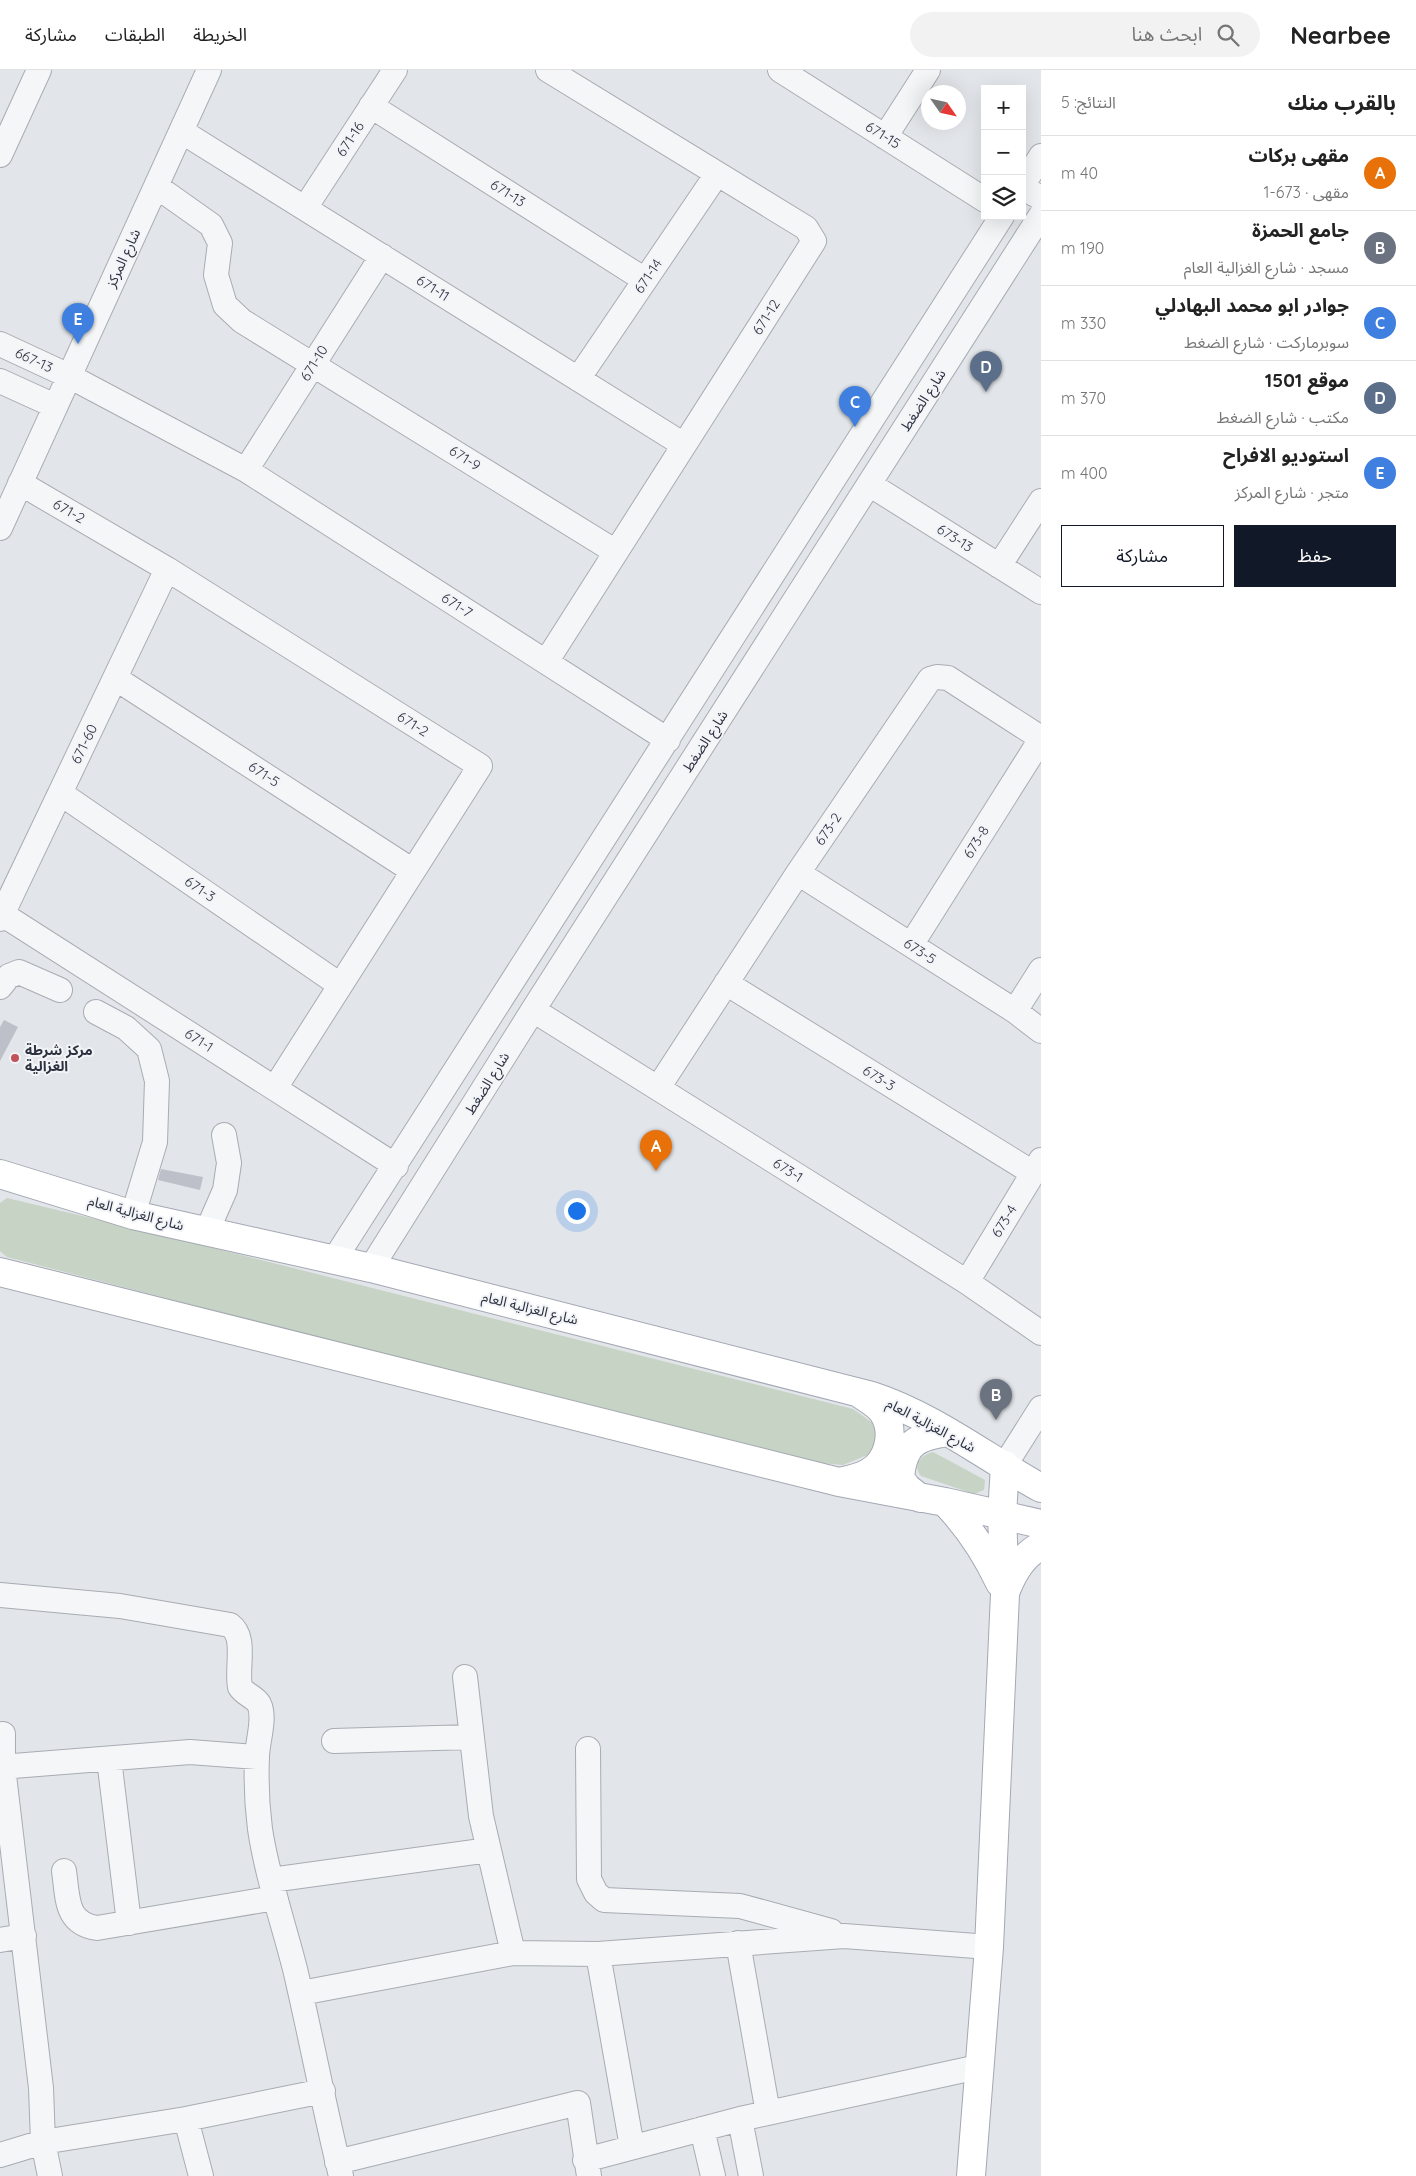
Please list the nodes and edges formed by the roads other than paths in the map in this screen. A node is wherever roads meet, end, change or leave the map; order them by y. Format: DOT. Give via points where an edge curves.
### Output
graph roads {
  1 [pos="39,70"];
  2 [pos="209,70"];
  3 [pos="394,70"];
  4 [pos="548,70"];
  5 [pos="782,70"];
  6 [pos="928,70"];
  7 [pos="371,106"];
  8 [pos="181,131"];
  9 [pos="885,136"];
  10 [pos="0,155"];
  11 [pos="1041,156"];
  12 [pos="717,174"];
  13 [pos="1026,180"];
  14 [pos="156,186"];
  15 [pos="1026,189"];
  16 [pos="981,197"];
  17 [pos="1041,198"];
  18 [pos="305,208"];
  19 [pos="1041,216"];
  20 [pos="999,220"];
  21 [pos="382,256"];
  22 [pos="645,280"];
  23 [pos="0,344"];
  24 [pos="313,364"];
  25 [pos="69,376"];
  26 [pos="578,379"];
  27 [pos="0,381"];
  28 [pos="55,406"];
  29 [pos="684,445"];
  30 [pos="246,470"];
  31 [pos="20,483"];
  32 [pos="870,484"];
  33 [pos="1041,501"];
  34 [pos="0,528"];
  35 [pos="616,552"];
  36 [pos="999,566"];
  37 [pos="167,569"];
  38 [pos="1041,592"];
  39 [pos="546,662"];
  40 [pos="116,678"];
  41 [pos="1041,739"];
  42 [pos="668,740"];
  43 [pos="60,793"];
  44 [pos="413,871"];
  45 [pos="798,873"];
  46 [pos="573,888"];
  47 [pos="600,905"];
  48 [pos="1,916"];
  49 [pos="910,945"];
  50 [pos="1041,970"];
  51 [pos="726,983"];
  52 [pos="340,985"];
  53 [pos="0,987"];
  54 [pos="60,990"];
  55 [pos="533,1010"];
  56 [pos="1015,1011"];
  57 [pos="96,1012"];
  58 [pos="1041,1031"];
  59 [pos="275,1088"];
  60 [pos="658,1088"];
  61 [pos="224,1135"];
  62 [pos="396,1166"];
  63 [pos="1037,1167"];
  64 [pos="6,1180"];
  65 [pos="133,1215"];
  66 [pos="207,1231"];
  67 [pos="334,1260"];
  68 [pos="371,1268"];
  69 [pos="0,1272"];
  70 [pos="967,1282"];
  71 [pos="1041,1333"];
  72 [pos="859,1392"];
  73 [pos="1041,1408"];
  74 [pos="948,1432"];
  75 [pos="1005,1465"];
  76 [pos="839,1482"];
  77 [pos="1041,1488"];
  78 [pos="933,1500"];
  79 [pos="1002,1515"];
  80 [pos="1041,1524"];
  81 [pos="1041,1546"];
  82 [pos="1005,1594"];
  83 [pos="0,1595"];
  84 [pos="466,1677"];
  85 [pos="3,1734"];
  86 [pos="471,1736"];
  87 [pos="334,1741"];
  88 [pos="588,1749"];
  89 [pos="257,1757"];
  90 [pos="109,1759"];
  91 [pos="2,1767"];
  92 [pos="489,1850"];
  93 [pos="64,1871"];
  94 [pos="273,1889"];
  95 [pos="129,1923"];
  96 [pos="24,1936"];
  97 [pos="844,1936"];
  98 [pos="0,1940"];
  99 [pos="738,1944"];
  100 [pos="989,1946"];
  101 [pos="512,1953"];
  102 [pos="598,1954"];
  103 [pos="301,1993"];
  104 [pos="978,2067"];
  105 [pos="323,2091"];
  106 [pos="768,2113"];
  107 [pos="186,2119"];
  108 [pos="740,2119"];
  109 [pos="702,2129"];
  110 [pos="43,2142"];
  111 [pos="632,2147"];
  112 [pos="0,2155"];
  113 [pos="587,2168"];
  114 [pos="339,2169"];
  115 [pos="50,2176"];
  116 [pos="200,2176"];
  117 [pos="713,2176"];
  118 [pos="751,2176"];
  119 [pos="971,2176"];
  1 -- 10 [label="street"];
  2 -- 8 [label="street, شارع المركز"];
  3 -- 7 [label="street, 671-16"];
  4 -- 12 [label="street, 671-12"];
  5 -- 9 [label="street, 671-15"];
  6 -- 9 [label="street"];
  7 -- 18 [label="street, 671-16"];
  7 -- 22 [label="street, 671-13"];
  8 -- 14 [label="street, شارع المركز"];
  8 -- 18 [label="street, 671-11"];
  9 -- 16 [label="street, 671-15"];
  11 -- 13 [label="street"];
  12 -- 22 [label="street, 671-14"];
  12 -- 29 [label="street, 671-12" via="806,228 814,241"];
  14 -- 24 [label="street, 671-9" via="211,224 220,243 216,274 225,305 242,321"];
  14 -- 25 [label="street, شارع المركز"];
  15 -- 17 [label="street"];
  18 -- 21 [label="street, 671-11"];
  19 -- 32 [label="street, شارع الضغط"];
  20 -- 42 [label="street"];
  21 -- 24 [label="street, 671-10"];
  21 -- 26 [label="street, 671-11"];
  22 -- 26 [label="street, 671-14"];
  23 -- 25 [label="street, 667-13"];
  24 -- 30 [label="street, 671-10"];
  24 -- 35 [label="street, 671-9"];
  25 -- 28 [label="street, شارع المركز"];
  25 -- 30 [label="street, 667-13"];
  26 -- 29 [label="street, 671-11"];
  27 -- 28 [label="street"];
  28 -- 31 [label="street, شارع المركز"];
  29 -- 35 [label="street, 671-12"];
  30 -- 39 [label="street, 671-7"];
  31 -- 34 [label="street, شارع المركز"];
  31 -- 37 [label="street, 671-2"];
  32 -- 36 [label="street, 673-13"];
  32 -- 47 [label="street, شارع الضغط"];
  33 -- 36 [label="street"];
  35 -- 39 [label="street, 671-12"];
  36 -- 38 [label="street, 673-13"];
  37 -- 40 [label="street, 671-60"];
  37 -- 44 [label="street, 671-2" via="480,766"];
  39 -- 42 [label="street, 671-7"];
  40 -- 43 [label="street, 671-60"];
  40 -- 44 [label="street, 671-5"];
  41 -- 45 [label="street, 673-2" via="948,678 930,679"];
  41 -- 49 [label="street, 673-8"];
  42 -- 46 [label="street"];
  43 -- 48 [label="street, 671-60"];
  43 -- 52 [label="street, 671-3"];
  44 -- 52 [label="street, 671-2"];
  45 -- 49 [label="street, 673-5"];
  45 -- 51 [label="street, 673-2"];
  46 -- 47 [label="street"];
  46 -- 62 [label="street"];
  47 -- 55 [label="street, شارع الضغط"];
  48 -- 59 [label="street, 671-1"];
  49 -- 56 [label="street, 673-5"];
  50 -- 56 [label="street"];
  51 -- 60 [label="street, 673-2"];
  51 -- 63 [label="street, 673-3"];
  52 -- 59 [label="street, 671-2"];
  53 -- 54 [label="street" via="9,976 19,972"];
  55 -- 60 [label="street, 673-1"];
  55 -- 68 [label="street, شارع الضغط"];
  56 -- 58 [label="street, 673-5"];
  57 -- 65 [label="street" via="126,1028 149,1049 158,1081 155,1142"];
  59 -- 62 [label="street, 671-1"];
  60 -- 70 [label="street, 673-1"];
  61 -- 66 [label="street" via="229,1163 225,1190"];
  62 -- 67 [label="street"];
  63 -- 70 [label="street, 673-4"];
  64 -- 65 [label="main road, شارع الغزالية العام"];
  65 -- 66 [label="main road, شارع الغزالية العام"];
  66 -- 67 [label="main road, شارع الغزالية العام"];
  67 -- 68 [label="main road, شارع الغزالية العام"];
  68 -- 72 [label="main road, شارع الغزالية العام"];
  69 -- 76 [label="main road"];
  70 -- 71 [label="street, 673-1"];
  72 -- 74 [label="main road, شارع الغزالية العام" via="894,1403"];
  72 -- 76 [label="main road" via="882,1411 890,1435 880,1464 870,1473"];
  73 -- 75 [label="street"];
  74 -- 75 [label="main road, شارع الغزالية العام"];
  74 -- 78 [label="main road" via="922,1436 911,1446 902,1462 900,1478 907,1488"];
  75 -- 77 [label="main road, شارع الغزالية العام"];
  75 -- 79 [label="main road"];
  76 -- 78 [label="main road"];
  78 -- 79 [label="main road"];
  78 -- 82 [label="main road" via="964,1522 981,1544"];
  79 -- 80 [label="main road"];
  79 -- 82 [label="main road"];
  81 -- 82 [label="main road" via="1023,1560"];
  82 -- 100 [label="main road"];
  83 -- 89 [label="street" via="120,1606 230,1625 239,1637 240,1687 244,1694 259,1704 261,1713"];
  84 -- 86 [label="street"];
  85 -- 91 [label="street"];
  86 -- 87 [label="street"];
  86 -- 92 [label="street" via="481,1816"];
  88 -- 97 [label="street" via="589,1879 604,1900 740,1906"];
  89 -- 90 [label="street" via="190,1752"];
  89 -- 94 [label="street" via="260,1828"];
  90 -- 91 [label="street"];
  90 -- 95 [label="street"];
  91 -- 96 [label="street"];
  92 -- 94 [label="street"];
  92 -- 101 [label="street"];
  93 -- 95 [label="street" via="68,1901 78,1922 97,1928"];
  94 -- 95 [label="street"];
  94 -- 103 [label="street"];
  96 -- 98 [label="street"];
  96 -- 110 [label="street" via="41,2088"];
  97 -- 99 [label="street"];
  97 -- 100 [label="street"];
  99 -- 102 [label="street"];
  99 -- 106 [label="street"];
  100 -- 104 [label="main road"];
  101 -- 102 [label="street"];
  101 -- 103 [label="street"];
  102 -- 111 [label="street"];
  103 -- 105 [label="street"];
  104 -- 106 [label="street"];
  104 -- 119 [label="main road"];
  105 -- 107 [label="street"];
  105 -- 114 [label="street"];
  106 -- 108 [label="street"];
  107 -- 110 [label="street"];
  107 -- 116 [label="street"];
  108 -- 109 [label="street"];
  108 -- 118 [label="street"];
  109 -- 111 [label="street"];
  109 -- 117 [label="street"];
  110 -- 112 [label="street"];
  110 -- 115 [label="street"];
  111 -- 113 [label="street"];
  113 -- 114 [label="street" via="578,2103"];
}
